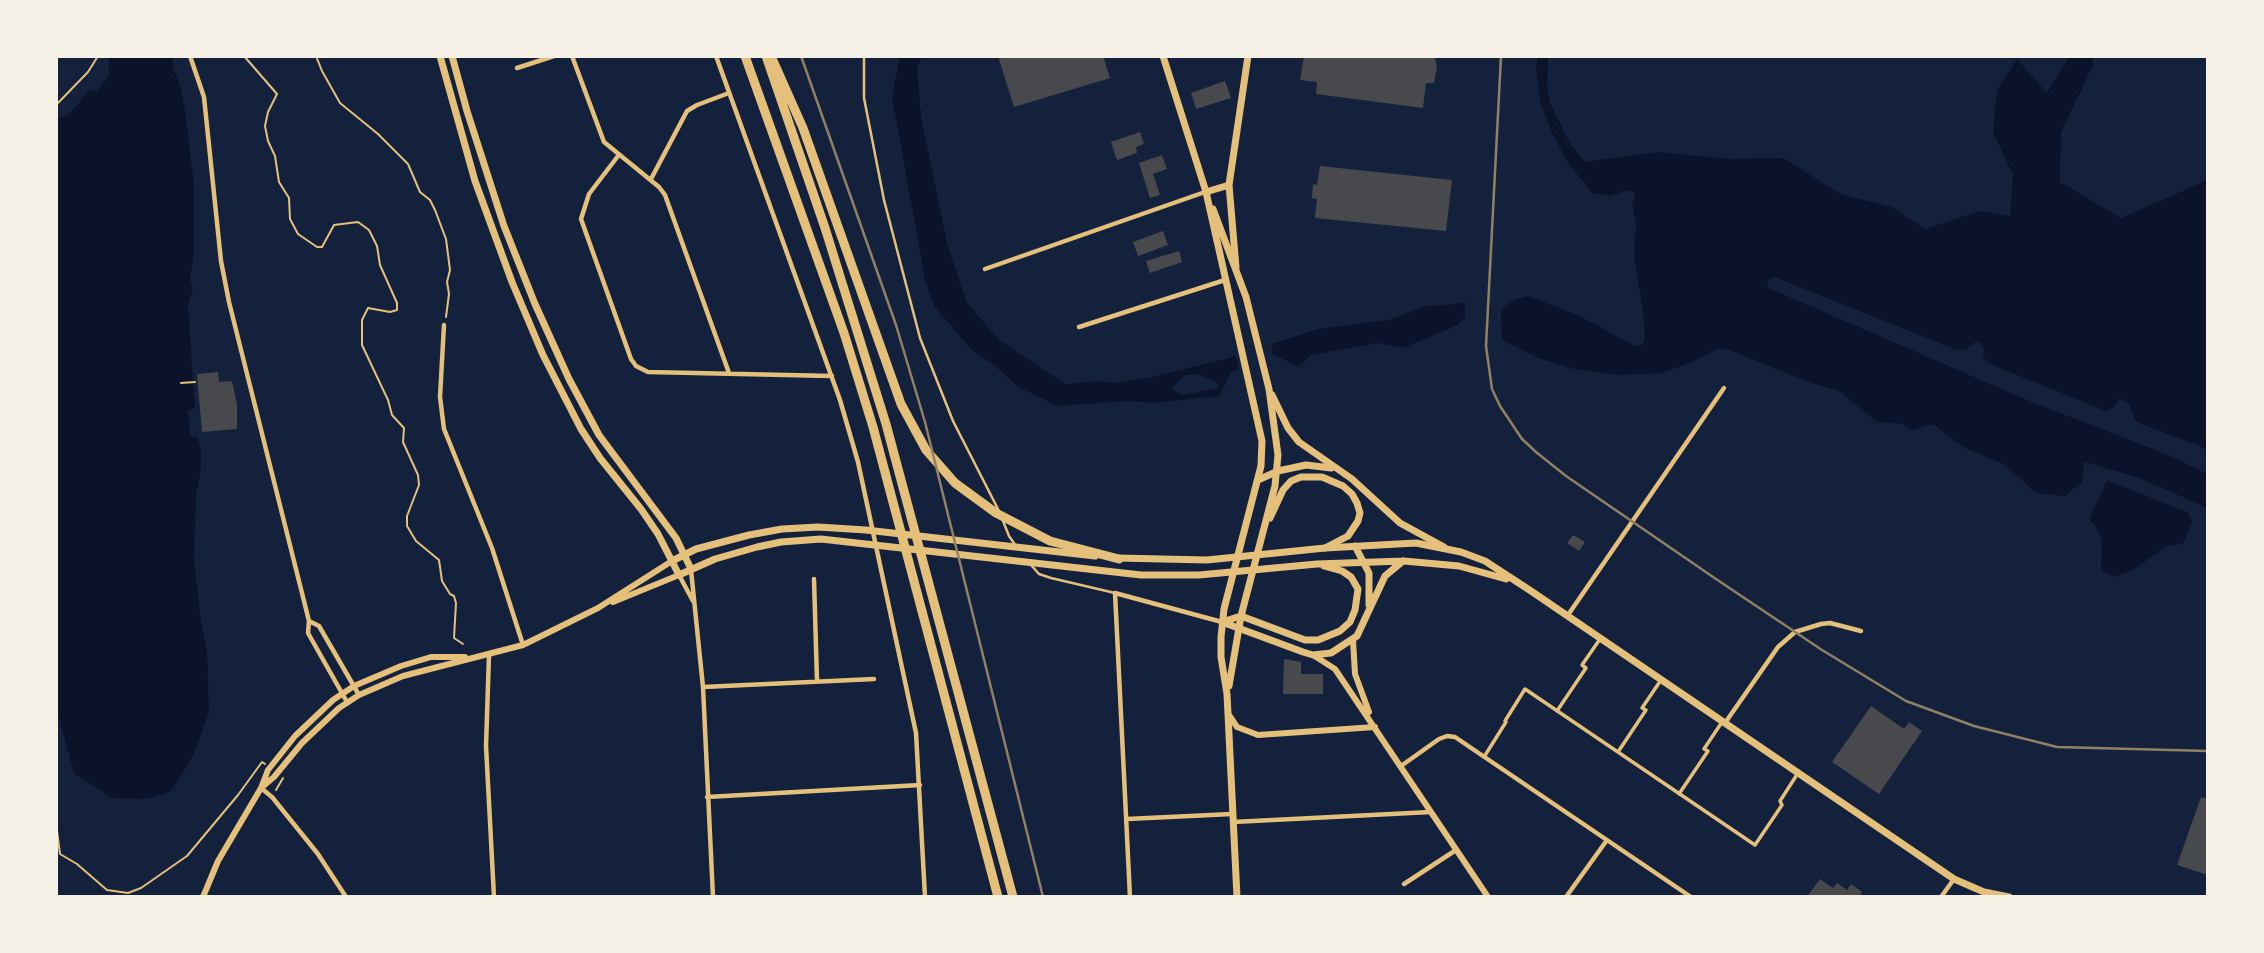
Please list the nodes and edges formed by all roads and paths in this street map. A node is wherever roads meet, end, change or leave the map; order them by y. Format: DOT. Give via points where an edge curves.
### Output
graph roads {
  1 [pos="98,56"];
  2 [pos="190,56"];
  3 [pos="244,56"];
  4 [pos="316,56"];
  5 [pos="440,56"];
  6 [pos="452,56"];
  7 [pos="554,56"];
  8 [pos="572,56"];
  9 [pos="716,56"];
  10 [pos="745,56"];
  11 [pos="766,56"];
  12 [pos="771,56"];
  13 [pos="864,56"];
  14 [pos="1163,56"];
  15 [pos="1248,56"];
  16 [pos="517,68"];
  17 [pos="729,93"];
  18 [pos="56,104"];
  19 [pos="618,156"];
  20 [pos="650,179"];
  21 [pos="1229,185"];
  22 [pos="1206,192"];
  23 [pos="1236,267"];
  24 [pos="985,269"];
  25 [pos="1225,280"];
  26 [pos="444,325"];
  27 [pos="1079,327"];
  28 [pos="729,373"];
  29 [pos="832,376"];
  30 [pos="195,382"];
  31 [pos="181,383"];
  32 [pos="1724,388"];
  33 [pos="1269,389"];
  34 [pos="1278,471"];
  35 [pos="1342,471"];
  36 [pos="1258,480"];
  37 [pos="1261,538"];
  38 [pos="1355,546"];
  39 [pos="1444,547"];
  40 [pos="1325,548"];
  41 [pos="685,554"];
  42 [pos="1119,559"];
  43 [pos="672,561"];
  44 [pos="1404,561"];
  45 [pos="1365,562"];
  46 [pos="1317,564"];
  47 [pos="691,569"];
  48 [pos="678,575"];
  49 [pos="814,579"];
  50 [pos="1515,581"];
  51 [pos="1115,593"];
  52 [pos="696,606"];
  53 [pos="598,608"];
  54 [pos="1369,613"];
  55 [pos="1241,616"];
  56 [pos="1567,617"];
  57 [pos="309,621"];
  58 [pos="1222,622"];
  59 [pos="1238,629"];
  60 [pos="1861,631"];
  61 [pos="1353,639"];
  62 [pos="1600,639"];
  63 [pos="463,644"];
  64 [pos="523,645"];
  65 [pos="489,654"];
  66 [pos="1313,655"];
  67 [pos="474,657"];
  68 [pos="874,679"];
  69 [pos="1661,680"];
  70 [pos="817,681"];
  71 [pos="354,686"];
  72 [pos="703,687"];
  73 [pos="342,693"];
  74 [pos="1227,694"];
  75 [pos="359,695"];
  76 [pos="347,702"];
  77 [pos="1557,710"];
  78 [pos="1228,713"];
  79 [pos="1723,723"];
  80 [pos="1375,727"];
  81 [pos="1618,752"];
  82 [pos="1484,757"];
  83 [pos="262,762"];
  84 [pos="1401,766"];
  85 [pos="1798,773"];
  86 [pos="284,779"];
  87 [pos="920,785"];
  88 [pos="261,788"];
  89 [pos="1679,794"];
  90 [pos="272,797"];
  91 [pos="708,797"];
  92 [pos="1431,812"];
  93 [pos="1127,818"];
  94 [pos="1233,818"];
  95 [pos="56,823"];
  96 [pos="1607,840"];
  97 [pos="1456,849"];
  98 [pos="1954,879"];
  99 [pos="1404,884"];
  100 [pos="1687,896"];
  101 [pos="203,897"];
  102 [pos="346,897"];
  103 [pos="494,897"];
  104 [pos="713,897"];
  105 [pos="925,897"];
  106 [pos="998,897"];
  107 [pos="1013,897"];
  108 [pos="1130,897"];
  109 [pos="1237,897"];
  110 [pos="1488,897"];
  111 [pos="1566,897"];
  112 [pos="1941,897"];
  113 [pos="2009,897"];
  1 -- 18 [label="path"];
  2 -- 57 [label="street" via="204,97 229,302"];
  3 -- 63 [label="path" via="276,94 265,126 298,234 322,247 334,225 358,222 369,230 377,246 397,310 368,308 362,320 362,345 393,415 404,428 403,442 418,475 407,526 416,541 439,560 442,581 456,603 454,638"];
  4 -- 26 [label="path" via="340,103 408,164 420,192 435,210 446,239 450,270"];
  5 -- 43 [label="main road" via="475,181 543,355 581,429 641,509"];
  6 -- 41 [label="main road" via="504,226 569,379 599,435"];
  7 -- 16 [label="street"];
  8 -- 19 [label="street" via="602,140"];
  9 -- 17 [label="street"];
  10 -- 106 [label="highway" via="844,332"];
  11 -- 107 [label="highway" via="886,424"];
  12 -- 42 [label="highway" via="803,128 908,419 926,450 956,483 996,513 1065,546"];
  13 -- 51 [label="lane" via="864,98 890,228 920,338 953,421 1009,536 1039,574"];
  14 -- 22 [label="main road"];
  15 -- 21 [label="main road"];
  17 -- 20 [label="street" via="687,111"];
  17 -- 29 [label="street"];
  19 -- 20 [label="street"];
  19 -- 28 [label="street" via="589,194 581,219 631,359 648,372"];
  20 -- 28 [label="street" via="664,195"];
  21 -- 22 [label="main road"];
  21 -- 23 [label="main road"];
  22 -- 23 [label="main road"];
  22 -- 24 [label="street"];
  22 -- 25 [label="main road"];
  23 -- 33 [label="main road"];
  25 -- 27 [label="street"];
  25 -- 36 [label="main road" via="1262,441"];
  26 -- 64 [label="street" via="440,397 444,429 492,548"];
  28 -- 29 [label="street"];
  29 -- 87 [label="street" via="876,536 912,710"];
  30 -- 31 [label="path"];
  32 -- 56 [label="street"];
  33 -- 34 [label="main road"];
  33 -- 35 [label="main road" via="1292,435"];
  34 -- 35 [label="main road" via="1314,465"];
  34 -- 36 [label="main road"];
  34 -- 37 [label="main road"];
  35 -- 39 [label="main road" via="1400,523"];
  36 -- 58 [label="main road"];
  37 -- 40 [label="main road" via="1291,481 1322,477 1352,494 1360,513 1348,536"];
  37 -- 55 [label="main road"];
  38 -- 39 [label="main road" via="1416,543"];
  38 -- 40 [label="main road"];
  38 -- 45 [label="main road"];
  39 -- 50 [label="main road" via="1485,561"];
  40 -- 42 [label="main road" via="1207,560"];
  41 -- 42 [label="main road" via="766,531 818,527"];
  41 -- 43 [label="main road"];
  41 -- 47 [label="main road"];
  43 -- 48 [label="main road"];
  43 -- 53 [label="street"];
  44 -- 45 [label="main road"];
  44 -- 50 [label="main road" via="1458,566"];
  44 -- 54 [label="main road" via="1385,576"];
  45 -- 46 [label="main road"];
  45 -- 54 [label="main road" via="1370,576"];
  46 -- 47 [label="main road" via="1208,575 1141,575 821,539 757,547"];
  46 -- 55 [label="main road" via="1342,571 1358,589 1350,622 1340,631 1306,640"];
  47 -- 48 [label="main road"];
  47 -- 52 [label="street"];
  48 -- 52 [label="street"];
  48 -- 53 [label="street"];
  49 -- 70 [label="street"];
  50 -- 56 [label="main road"];
  51 -- 58 [label="street"];
  51 -- 93 [label="street"];
  52 -- 72 [label="street"];
  53 -- 64 [label="street"];
  54 -- 61 [label="main road"];
  55 -- 58 [label="main road"];
  55 -- 59 [label="main road"];
  56 -- 62 [label="main road"];
  57 -- 71 [label="street" via="319,626"];
  57 -- 73 [label="street" via="308,633"];
  58 -- 59 [label="main road"];
  58 -- 74 [label="main road"];
  59 -- 66 [label="main road"];
  59 -- 74 [label="main road"];
  60 -- 79 [label="street" via="1830,623 1795,632 1778,647"];
  61 -- 66 [label="main road" via="1331,653"];
  61 -- 80 [label="street" via="1357,682"];
  62 -- 69 [label="main road"];
  62 -- 77 [label="street"];
  64 -- 65 [label="street"];
  65 -- 67 [label="street"];
  65 -- 103 [label="street" via="485,738"];
  66 -- 80 [label="street" via="1335,669"];
  67 -- 71 [label="street" via="431,657"];
  67 -- 75 [label="street" via="403,676"];
  68 -- 70 [label="street"];
  69 -- 79 [label="main road"];
  69 -- 81 [label="street"];
  70 -- 72 [label="street"];
  71 -- 73 [label="street"];
  71 -- 75 [label="street"];
  72 -- 91 [label="street"];
  73 -- 76 [label="street"];
  73 -- 88 [label="street" via="295,736 268,770"];
  74 -- 78 [label="main road"];
  75 -- 76 [label="street"];
  76 -- 88 [label="street"];
  77 -- 81 [label="street"];
  77 -- 82 [label="street" via="1525,689"];
  78 -- 80 [label="street" via="1237,727 1258,736"];
  78 -- 94 [label="main road"];
  79 -- 85 [label="main road"];
  79 -- 89 [label="street"];
  80 -- 84 [label="street"];
  81 -- 89 [label="street"];
  82 -- 84 [label="street" via="1447,736"];
  82 -- 96 [label="street"];
  83 -- 95 [label="path" via="187,856 128,893 107,890 60,854"];
  84 -- 92 [label="street"];
  85 -- 89 [label="street" via="1755,845"];
  85 -- 98 [label="main road"];
  86 -- 90 [label="path"];
  87 -- 91 [label="street"];
  87 -- 105 [label="street"];
  88 -- 90 [label="street"];
  88 -- 101 [label="street" via="223,851"];
  90 -- 102 [label="street"];
  91 -- 104 [label="street"];
  92 -- 94 [label="street"];
  92 -- 97 [label="street"];
  93 -- 94 [label="street"];
  93 -- 108 [label="street"];
  94 -- 109 [label="main road"];
  96 -- 100 [label="street"];
  96 -- 111 [label="street"];
  97 -- 99 [label="street"];
  97 -- 110 [label="street"];
  98 -- 112 [label="street"];
  98 -- 113 [label="main road"];
}
